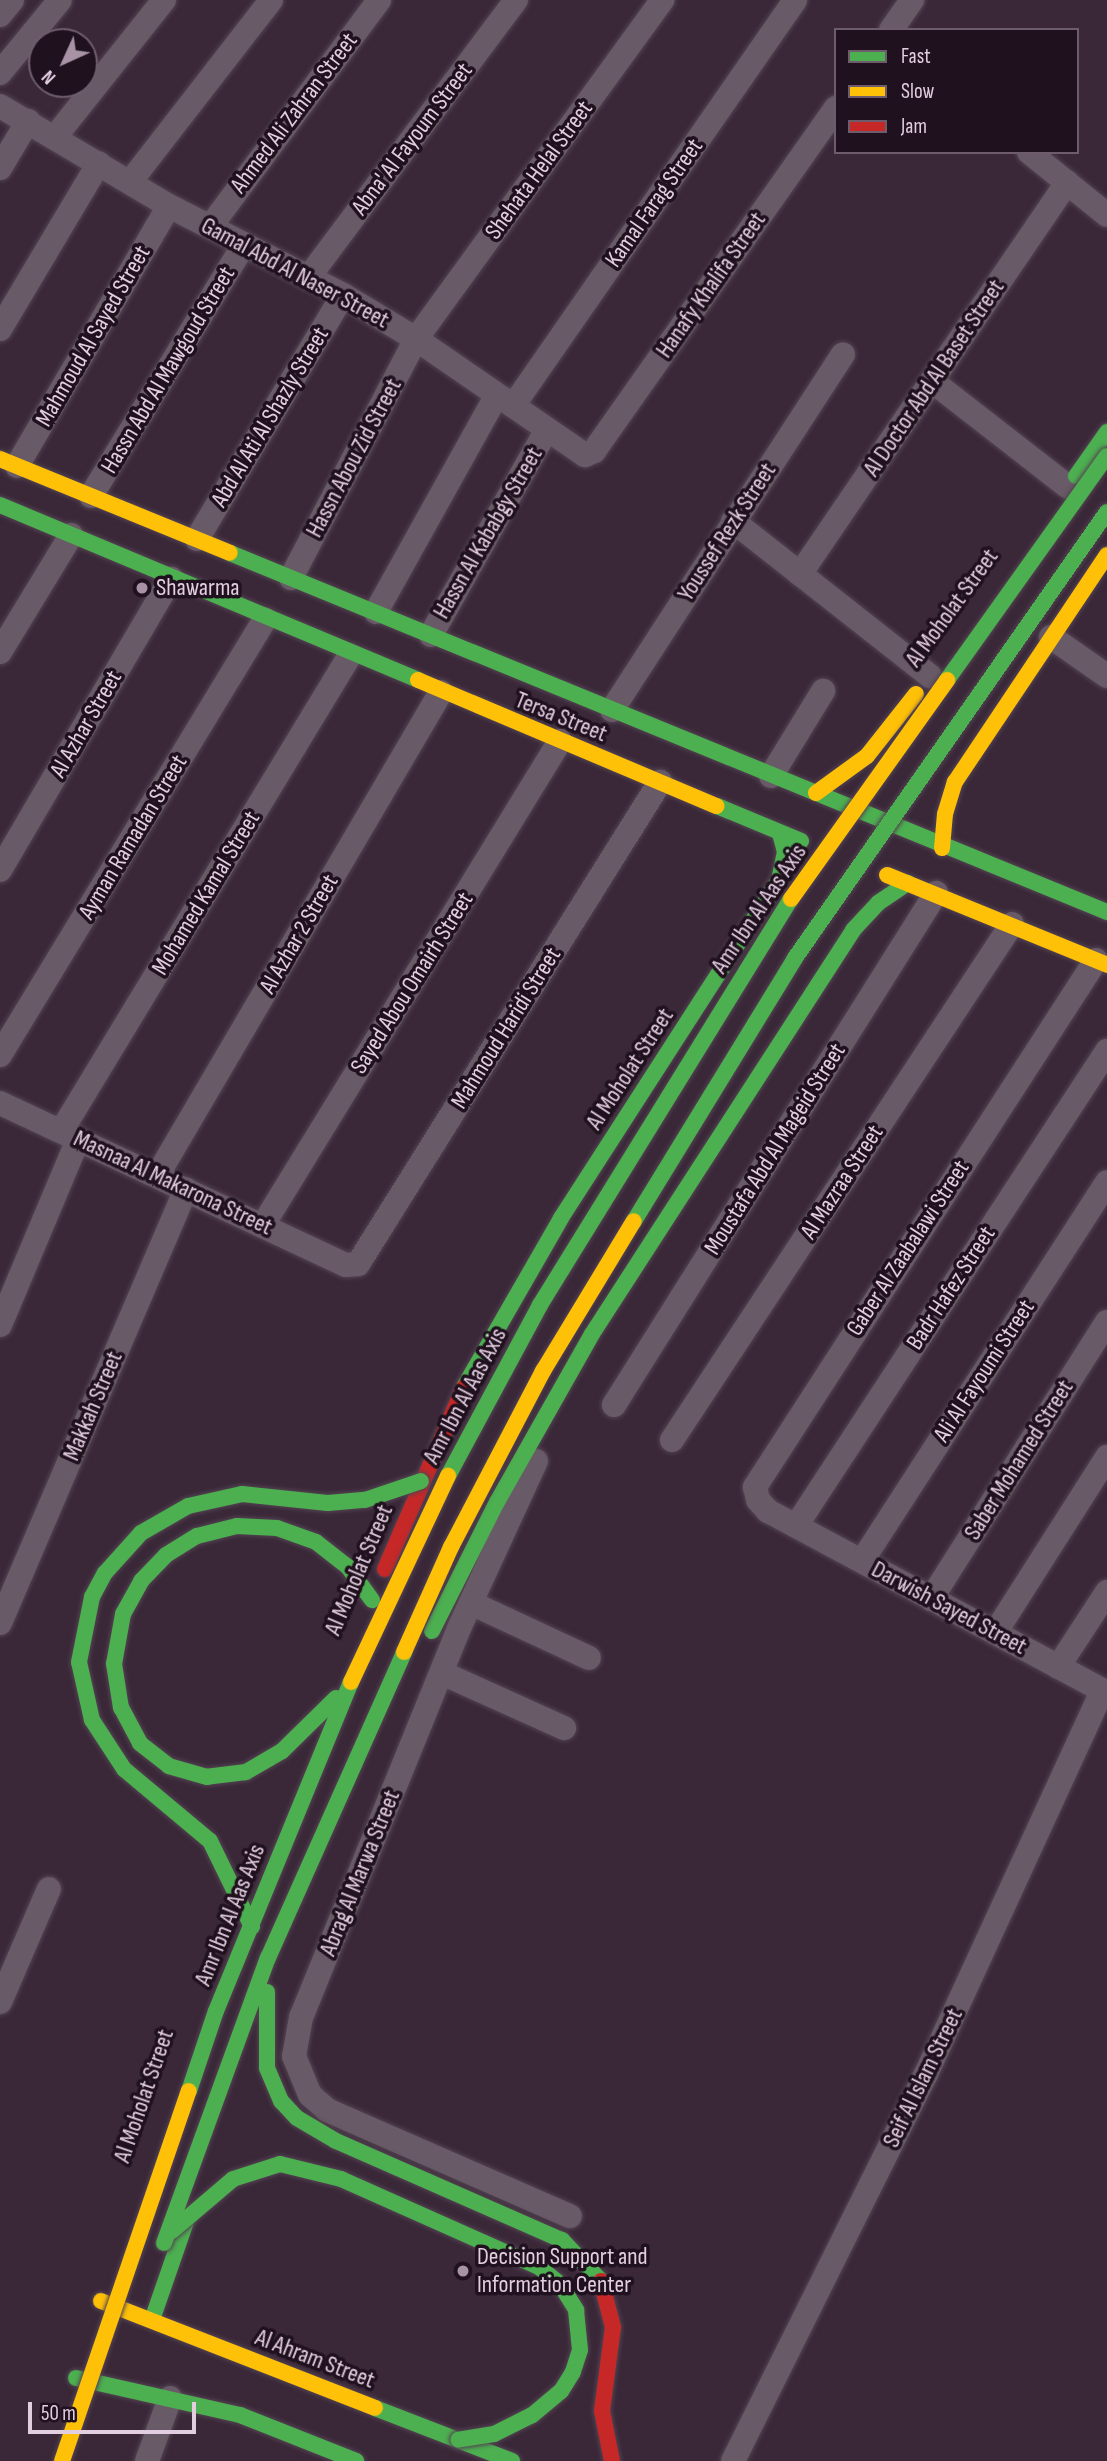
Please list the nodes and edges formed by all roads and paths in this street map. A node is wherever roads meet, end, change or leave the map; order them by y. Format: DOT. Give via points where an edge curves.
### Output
graph roads {
  1 [pos="12,0"];
  2 [pos="60,0"];
  3 [pos="164,0"];
  4 [pos="271,0"];
  5 [pos="379,0"];
  6 [pos="516,0"];
  7 [pos="662,0"];
  8 [pos="795,0"];
  9 [pos="912,0"];
  10 [pos="0,15"];
  11 [pos="892,28"];
  12 [pos="0,73"];
  13 [pos="0,106"];
  14 [pos="834,111"];
  15 [pos="28,121"];
  16 [pos="55,137"];
  17 [pos="1032,154"];
  18 [pos="99,163"];
  19 [pos="0,168"];
  20 [pos="130,182"];
  21 [pos="1067,182"];
  22 [pos="169,206"];
  23 [pos="1107,215"];
  24 [pos="210,227"];
  25 [pos="244,244"];
  26 [pos="308,278"];
  27 [pos="343,295"];
  28 [pos="0,329"];
  29 [pos="416,339"];
  30 [pos="844,354"];
  31 [pos="932,381"];
  32 [pos="505,401"];
  33 [pos="546,431"];
  34 [pos="1107,432"];
  35 [pos="582,455"];
  36 [pos="1107,456"];
  37 [pos="8,462"];
  38 [pos="1068,487"];
  39 [pos="91,496"];
  40 [pos="0,505"];
  41 [pos="1107,512"];
  42 [pos="733,522"];
  43 [pos="71,535"];
  44 [pos="197,539"];
  45 [pos="1107,555"];
  46 [pos="800,574"];
  47 [pos="172,578"];
  48 [pos="291,578"];
  49 [pos="376,612"];
  50 [pos="265,619"];
  51 [pos="431,635"];
  52 [pos="1051,637"];
  53 [pos="0,652"];
  54 [pos="350,655"];
  55 [pos="930,676"];
  56 [pos="1107,676"];
  57 [pos="822,691"];
  58 [pos="441,692"];
  59 [pos="612,710"];
  60 [pos="881,740"];
  61 [pos="560,741"];
  62 [pos="771,776"];
  63 [pos="660,782"];
  64 [pos="955,782"];
  65 [pos="816,793"];
  66 [pos="780,833"];
  67 [pos="942,848"];
  68 [pos="0,870"];
  69 [pos="908,883"];
  70 [pos="774,888"];
  71 [pos="936,893"];
  72 [pos="1107,912"];
  73 [pos="1012,925"];
  74 [pos="853,930"];
  75 [pos="1101,962"];
  76 [pos="1107,1051"];
  77 [pos="0,1055"];
  78 [pos="0,1103"];
  79 [pos="70,1135"];
  80 [pos="157,1176"];
  81 [pos="1107,1182"];
  82 [pos="186,1189"];
  83 [pos="263,1225"];
  84 [pos="346,1265"];
  85 [pos="1107,1322"];
  86 [pos="0,1325"];
  87 [pos="561,1388"];
  88 [pos="614,1405"];
  89 [pos="672,1440"];
  90 [pos="1107,1457"];
  91 [pos="421,1481"];
  92 [pos="796,1525"];
  93 [pos="862,1561"];
  94 [pos="1107,1592"];
  95 [pos="931,1599"];
  96 [pos="372,1600"];
  97 [pos="471,1603"];
  98 [pos="0,1623"];
  99 [pos="996,1633"];
  100 [pos="589,1658"];
  101 [pos="1058,1667"];
  102 [pos="442,1674"];
  103 [pos="353,1678"];
  104 [pos="1105,1692"];
  105 [pos="564,1728"];
  106 [pos="49,1889"];
  107 [pos="232,1924"];
  108 [pos="252,1927"];
  109 [pos="268,1958"];
  110 [pos="206,1987"];
  111 [pos="0,2002"];
  112 [pos="197,2013"];
  113 [pos="145,2164"];
  114 [pos="570,2216"];
  115 [pos="166,2237"];
  116 [pos="101,2301"];
  117 [pos="152,2320"];
  118 [pos="135,2329"];
  119 [pos="121,2369"];
  120 [pos="76,2378"];
  121 [pos="170,2398"];
  122 [pos="108,2408"];
  123 [pos="457,2440"];
  124 [pos="50,2461"];
  125 [pos="62,2461"];
  126 [pos="146,2461"];
  127 [pos="356,2461"];
  128 [pos="512,2461"];
  129 [pos="612,2461"];
  130 [pos="733,2461"];
  1 -- 10 [label="street"];
  2 -- 12 [label="street"];
  3 -- 16 [label="street"];
  4 -- 20 [label="street"];
  5 -- 24 [label="street, Ahmed Ali Zahran Street"];
  6 -- 26 [label="street, Abna' Al Fayoum Street"];
  7 -- 29 [label="street, Shehata Helal Street"];
  8 -- 32 [label="street, Kamal Farag Street"];
  9 -- 11 [label="street"];
  13 -- 15 [label="street, Gamal Abd Al Naser Street"];
  14 -- 35 [label="street, Hanafy Khalifa Street" via="594,451"];
  15 -- 16 [label="street, Gamal Abd Al Naser Street"];
  15 -- 19 [label="street"];
  16 -- 18 [label="street, Gamal Abd Al Naser Street"];
  17 -- 21 [label="street"];
  18 -- 20 [label="street, Gamal Abd Al Naser Street"];
  18 -- 28 [label="street"];
  20 -- 22 [label="street, Gamal Abd Al Naser Street"];
  21 -- 23 [label="street"];
  21 -- 31 [label="street, Al Doctor Abd Al Baset Street"];
  22 -- 24 [label="street, Gamal Abd Al Naser Street"];
  22 -- 37 [label="street, Mahmoud Al Sayed Street"];
  24 -- 25 [label="street, Gamal Abd Al Naser Street"];
  25 -- 26 [label="street, Gamal Abd Al Naser Street"];
  25 -- 39 [label="street, Hassn Abd Al Mawgoud Street"];
  26 -- 27 [label="street, Gamal Abd Al Naser Street"];
  27 -- 29 [label="street, Gamal Abd Al Naser Street"];
  27 -- 44 [label="street, Abd Al Ati Al Shazly Street"];
  29 -- 32 [label="street, Gamal Abd Al Naser Street"];
  29 -- 48 [label="street, Hassn Abou Zid Street"];
  30 -- 42 [label="street, Youssef Rezk Street"];
  31 -- 38 [label="street"];
  31 -- 46 [label="street, Al Doctor Abd Al Baset Street"];
  32 -- 33 [label="street, Gamal Abd Al Naser Street"];
  32 -- 49 [label="street, Kamal Farag Street"];
  33 -- 35 [label="street, Gamal Abd Al Naser Street"];
  33 -- 51 [label="street, Hassn Al Kababgy Street"];
  34 -- 38 [label="main road, Al Moholat Street"];
  36 -- 103 [label="main road, Amr Ibn Al Aas Axis, bridge" via="802,884 704,1035 540,1305 446,1481"];
  37 -- 39 [label="main road, Tersa Street"];
  38 -- 55 [label="main road, Al Moholat Street"];
  39 -- 44 [label="main road, Tersa Street"];
  40 -- 43 [label="main road, Tersa Street"];
  41 -- 109 [label="main road, bridge" via="795,958 569,1324 451,1548"];
  42 -- 46 [label="street"];
  42 -- 59 [label="street, Youssef Rezk Street"];
  43 -- 47 [label="main road, Tersa Street"];
  43 -- 53 [label="street"];
  44 -- 48 [label="main road, Tersa Street"];
  45 -- 52 [label="main road"];
  46 -- 55 [label="street"];
  47 -- 50 [label="main road, Tersa Street"];
  47 -- 68 [label="street, Al Azhar Street"];
  48 -- 49 [label="main road, Tersa Street"];
  49 -- 51 [label="main road, Tersa Street"];
  50 -- 54 [label="main road, Tersa Street"];
  50 -- 77 [label="street, Ayman Ramadan Street"];
  51 -- 59 [label="main road, Tersa Street"];
  52 -- 56 [label="street"];
  52 -- 64 [label="main road"];
  54 -- 58 [label="main road, Tersa Street"];
  54 -- 79 [label="street, Mohamed Kamal Street"];
  55 -- 60 [label="main road, Al Moholat Street"];
  57 -- 62 [label="street"];
  58 -- 61 [label="main road, Tersa Street"];
  58 -- 80 [label="street, Al Azhar 2 Street"];
  59 -- 62 [label="main road, Tersa Street"];
  60 -- 64 [label="main road" via="887,761 902,778 934,787"];
  60 -- 65 [label="main road, Al Moholat Street" via="852,771"];
  61 -- 63 [label="main road, Tersa Street"];
  61 -- 83 [label="street, Sayed Abou Omairh Street"];
  62 -- 65 [label="main road, Tersa Street"];
  63 -- 66 [label="main road, Tersa Street"];
  63 -- 84 [label="street, Mahmoud Haridi Street" via="362,1259"];
  64 -- 67 [label="main road" via="945,814"];
  65 -- 67 [label="main road, Tersa Street"];
  66 -- 69 [label="main road, Tersa Street"];
  66 -- 70 [label="main road, Al Moholat Street" via="785,862"];
  67 -- 72 [label="main road, Tersa Street"];
  69 -- 71 [label="main road, Tersa Street"];
  69 -- 74 [label="main road" via="878,903"];
  70 -- 74 [label="main road" via="802,887 828,897"];
  70 -- 91 [label="main road, Al Moholat Street" via="561,1218 485,1345"];
  71 -- 73 [label="main road, Tersa Street"];
  71 -- 88 [label="street, Moustafa Abd Al Mageid Street"];
  73 -- 75 [label="main road, Tersa Street"];
  73 -- 89 [label="street, Al Mazraa Street"];
  74 -- 87 [label="main road"];
  75 -- 92 [label="street, Gaber Al Zaabalawi Street" via="757,1480 755,1494 762,1506"];
  76 -- 92 [label="street, Badr Hafez Street"];
  78 -- 79 [label="street, Masnaa Al Makarona Street"];
  79 -- 80 [label="street, Masnaa Al Makarona Street"];
  79 -- 86 [label="street, Mohamed Kamal Street"];
  80 -- 82 [label="street, Masnaa Al Makarona Street"];
  81 -- 93 [label="street, Ali Al Fayoumi Street"];
  82 -- 83 [label="street, Masnaa Al Makarona Street"];
  82 -- 98 [label="street, Makkah Street"];
  83 -- 84 [label="street, Masnaa Al Makarona Street"];
  85 -- 95 [label="street, Saber Mohamed Street"];
  87 -- 97 [label="street, Abrag Al Marwa Street" via="552,1423"];
  87 -- 117 [label="main road" via="497,1502 363,1766 256,2019"];
  90 -- 99 [label="street"];
  91 -- 96 [label="main road, Al Moholat Street"];
  91 -- 108 [label="main road, bridge" via="365,1500 328,1503 242,1494 188,1506 141,1533 105,1573 92,1597 79,1662 92,1720 124,1769 210,1841"];
  92 -- 93 [label="street, Darwish Sayed Street"];
  93 -- 95 [label="street, Darwish Sayed Street"];
  94 -- 101 [label="street"];
  95 -- 99 [label="street, Darwish Sayed Street"];
  96 -- 103 [label="main road, bridge" via="348,1567 316,1542 277,1528 216,1529 181,1544 141,1581 123,1614 114,1664 121,1708 141,1743 169,1766 207,1777 246,1772 264,1764 312,1724"];
  96 -- 107 [label="main road, Al Moholat Street"];
  97 -- 100 [label="street"];
  97 -- 102 [label="street, Abrag Al Marwa Street"];
  99 -- 101 [label="street, Darwish Sayed Street"];
  101 -- 104 [label="street, Darwish Sayed Street"];
  102 -- 105 [label="street"];
  102 -- 114 [label="street, Abrag Al Marwa Street" via="301,2017 294,2056 310,2095 327,2110"];
  103 -- 108 [label="main road, Amr Ibn Al Aas Axis, bridge"];
  104 -- 130 [label="street, Seif Al Islam Street" via="926,2074"];
  106 -- 111 [label="street"];
  108 -- 125 [label="main road, Amr Ibn Al Aas Axis, bridge" via="216,2011"];
  109 -- 115 [label="main road, bridge"];
  109 -- 129 [label="main road, bridge" via="267,2068 281,2101 297,2118 336,2141 562,2240 603,2283 613,2327 602,2411"];
  110 -- 112 [label="main road, Al Moholat Street"];
  113 -- 116 [label="main road, Al Moholat Street"];
  115 -- 118 [label="main road"];
  115 -- 123 [label="main road, bridge" via="222,2186 247,2172 280,2164 341,2179 539,2267 560,2284 576,2311 580,2350 573,2372 561,2391 532,2415 494,2434"];
  116 -- 117 [label="main road, Al Ahram Street"];
  116 -- 120 [label="main road, Al Moholat Street"];
  117 -- 123 [label="main road, Al Ahram Street"];
  119 -- 122 [label="main road"];
  120 -- 121 [label="main road"];
  120 -- 124 [label="street"];
  121 -- 126 [label="street"];
  121 -- 127 [label="main road" via="240,2415"];
  123 -- 128 [label="main road, Al Ahram Street"];
}
